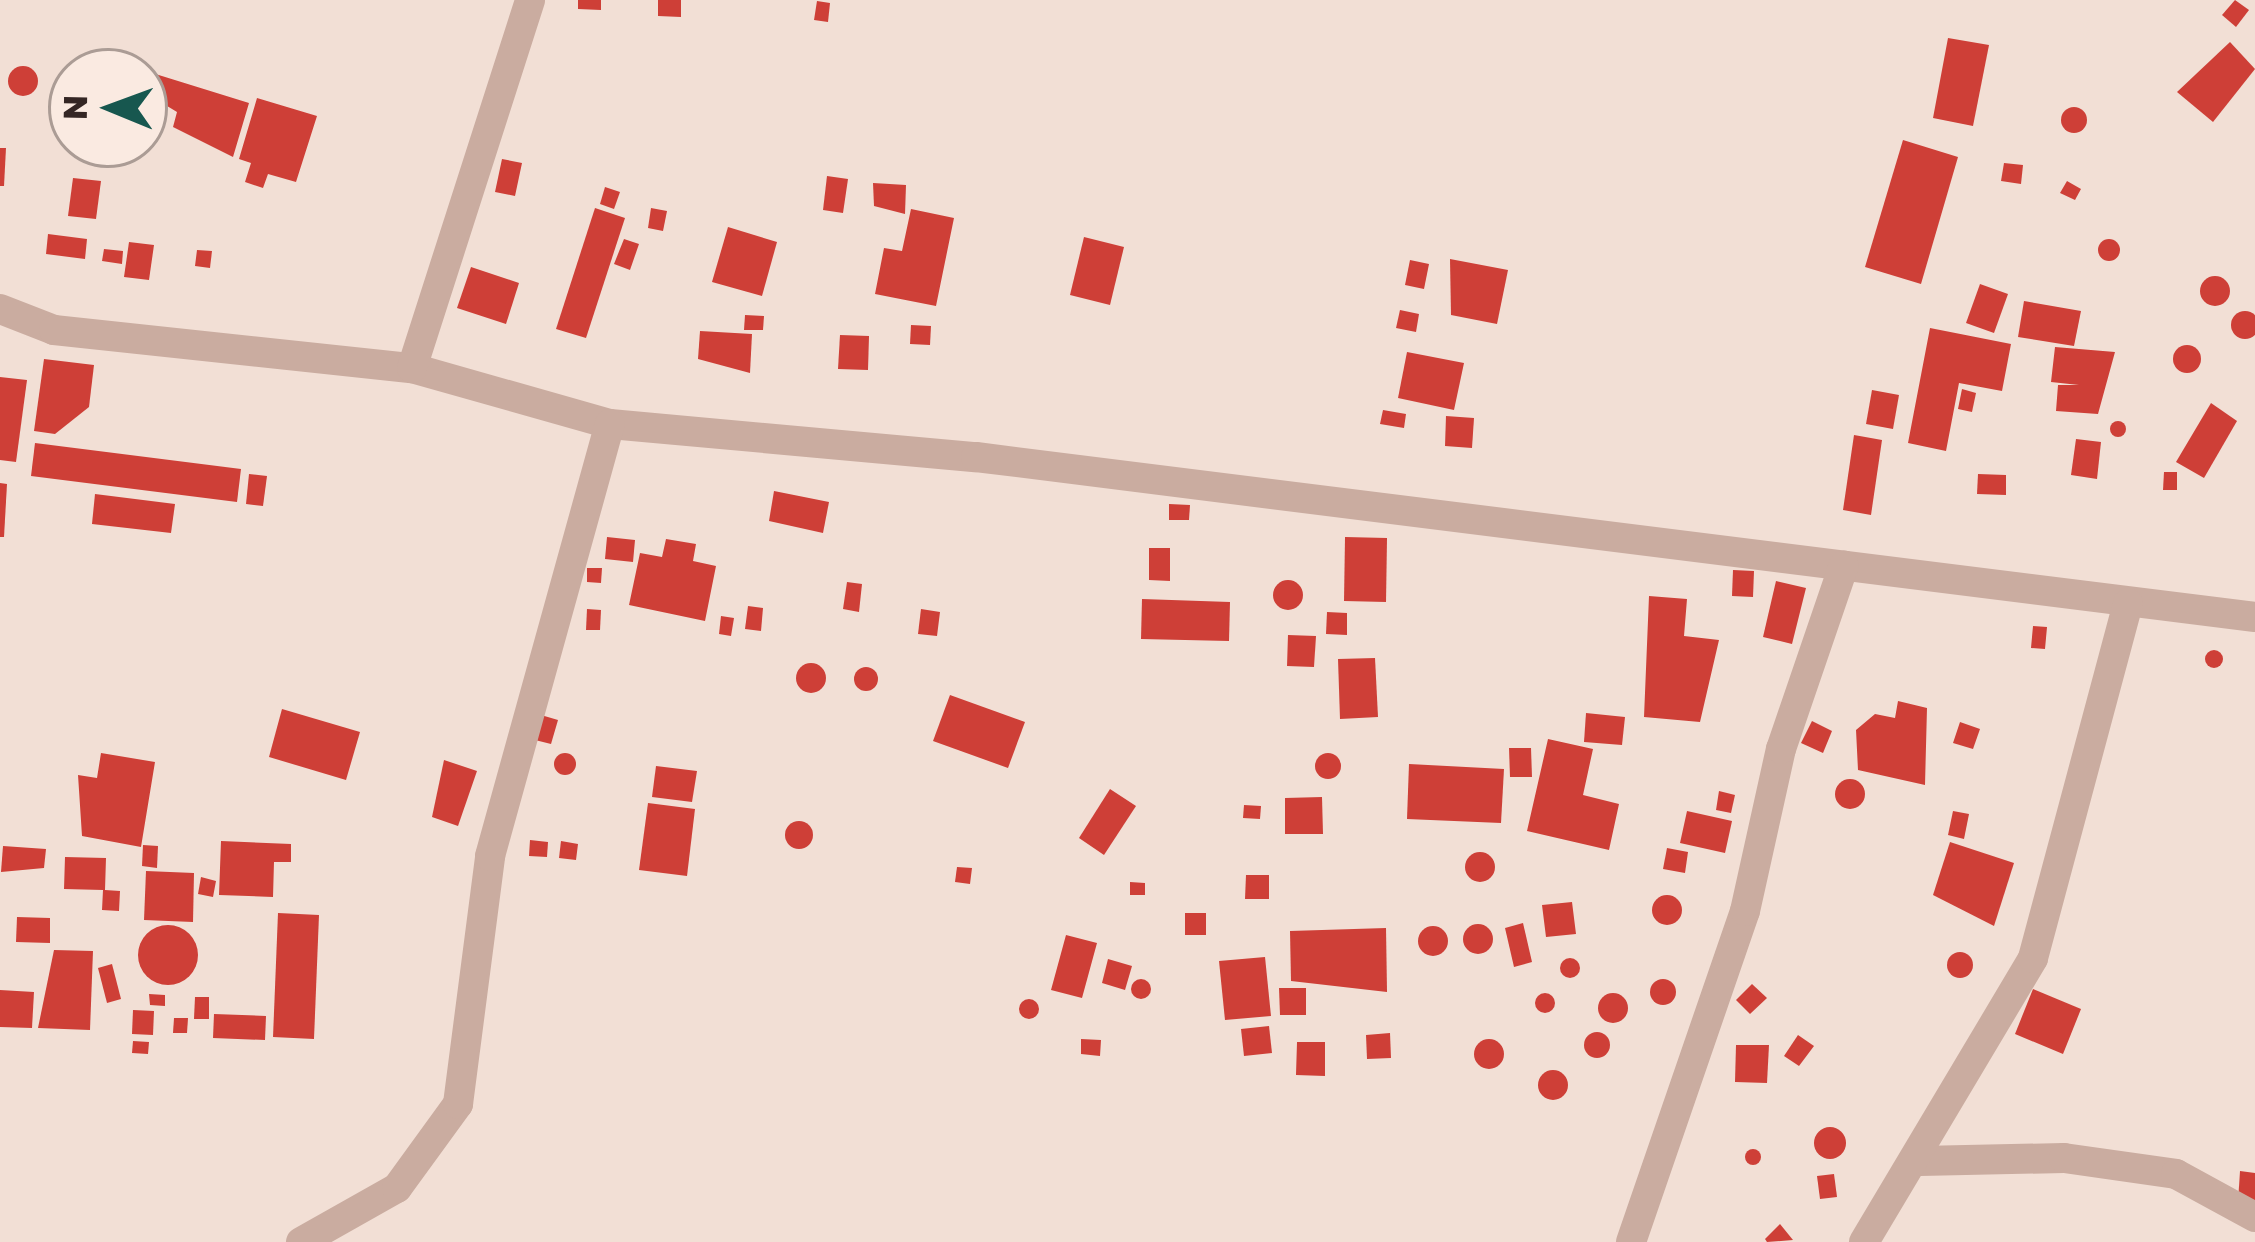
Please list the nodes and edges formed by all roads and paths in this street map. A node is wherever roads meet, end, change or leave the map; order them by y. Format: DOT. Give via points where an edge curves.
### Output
graph roads {
  1 [pos="530,0"];
  2 [pos="0,309"];
  3 [pos="412,368"];
  4 [pos="610,424"];
  5 [pos="1844,565"];
  6 [pos="2128,603"];
  7 [pos="2255,617"];
  8 [pos="1920,1161"];
  9 [pos="2255,1216"];
  10 [pos="302,1242"];
  11 [pos="1631,1242"];
  12 [pos="1864,1242"];
  1 -- 3 [label="street"];
  2 -- 3 [label="street" via="54,330"];
  3 -- 4 [label="street"];
  4 -- 5 [label="street" via="976,457"];
  4 -- 10 [label="street" via="490,856 458,1104 397,1188"];
  5 -- 6 [label="street"];
  5 -- 11 [label="street" via="1781,749 1745,911"];
  6 -- 7 [label="street"];
  6 -- 8 [label="street" via="2033,958"];
  8 -- 9 [label="street" via="2064,1158 2176,1174"];
  8 -- 12 [label="street"];
}
